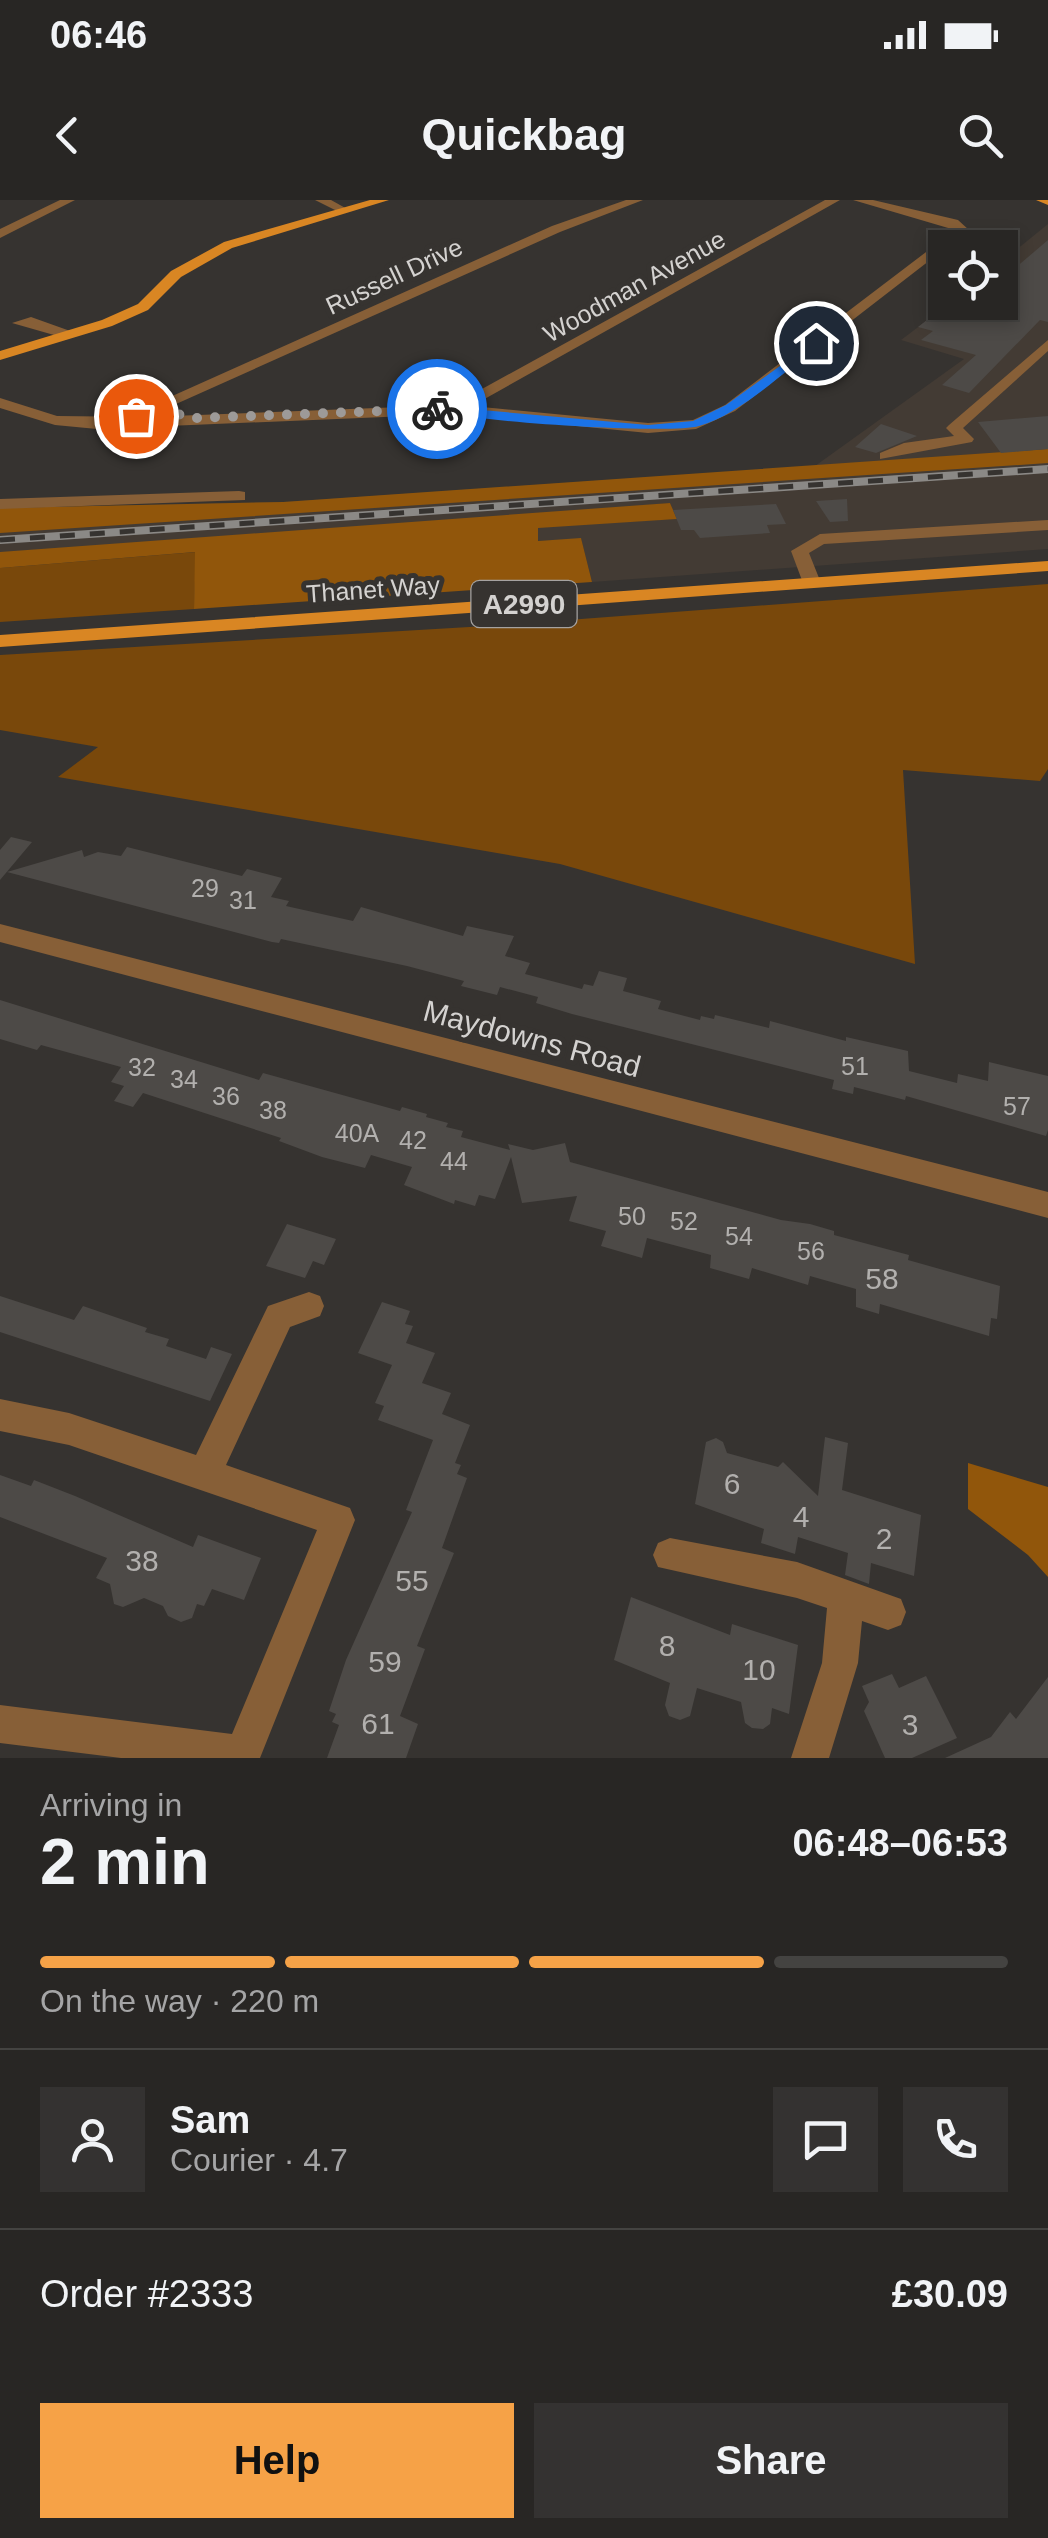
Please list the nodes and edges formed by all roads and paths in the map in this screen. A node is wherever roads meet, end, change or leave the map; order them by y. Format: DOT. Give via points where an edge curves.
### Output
graph roads {
  1 [pos="69,200"];
  2 [pos="321,200"];
  3 [pos="384,200"];
  4 [pos="637,200"];
  5 [pos="834,200"];
  6 [pos="859,200"];
  7 [pos="344,210"];
  8 [pos="0,234"];
  9 [pos="20,323"];
  10 [pos="68,335"];
  11 [pos="1048,344"];
  12 [pos="0,356"];
  13 [pos="1024,366"];
  14 [pos="1048,369"];
  15 [pos="174,403"];
  16 [pos="0,404"];
  17 [pos="454,408"];
  18 [pos="196,418"];
  19 [pos="118,422"];
  20 [pos="886,456"];
  21 [pos="239,496"];
  22 [pos="0,504"];
  23 [pos="1048,525"];
  24 [pos="1048,566"];
  25 [pos="812,583"];
  26 [pos="0,640"];
  27 [pos="0,933"];
  28 [pos="1048,1205"];
  29 [pos="310,1306"];
  30 [pos="0,1415"];
  31 [pos="205,1473"];
  32 [pos="670,1555"];
  33 [pos="846,1598"];
  34 [pos="888,1612"];
  35 [pos="0,1724"];
  36 [pos="241,1756"];
  37 [pos="810,1758"];
  1 -- 8 [label="street"];
  2 -- 7 [label="street"];
  3 -- 7 [label="main road"];
  4 -- 15 [label="street, Russell Drive" via="556,229"];
  5 -- 17 [label="street, Woodman Avenue"];
  6 -- 17 [label="street" via="954,222 963,230 714,416 648,428"];
  7 -- 10 [label="main road" via="228,245 176,274 143,307"];
  9 -- 10 [label="street"];
  10 -- 12 [label="main road"];
  11 -- 13 [label="street"];
  13 -- 14 [label="street"];
  13 -- 20 [label="street" via="954,428 966,439"];
  15 -- 18 [label="street" via="177,414"];
  15 -- 19 [label="street, Russell Drive"];
  16 -- 19 [label="street" via="55,420"];
  17 -- 18 [label="street"];
  18 -- 19 [label="street"];
  21 -- 22 [label="street" via="187,491"];
  23 -- 25 [label="street" via="820,540 800,551"];
  24 -- 25 [label="main road, Thanet Way / A2990"];
  25 -- 26 [label="main road, Thanet Way / A2990"];
  27 -- 28 [label="street, Maydowns Road"];
  29 -- 31 [label="street" via="279,1316"];
  30 -- 31 [label="street" via="69,1429"];
  31 -- 36 [label="street" via="338,1520"];
  32 -- 33 [label="street" via="797,1580"];
  33 -- 34 [label="street"];
  33 -- 37 [label="street" via="840,1663"];
  35 -- 36 [label="street"];
}
